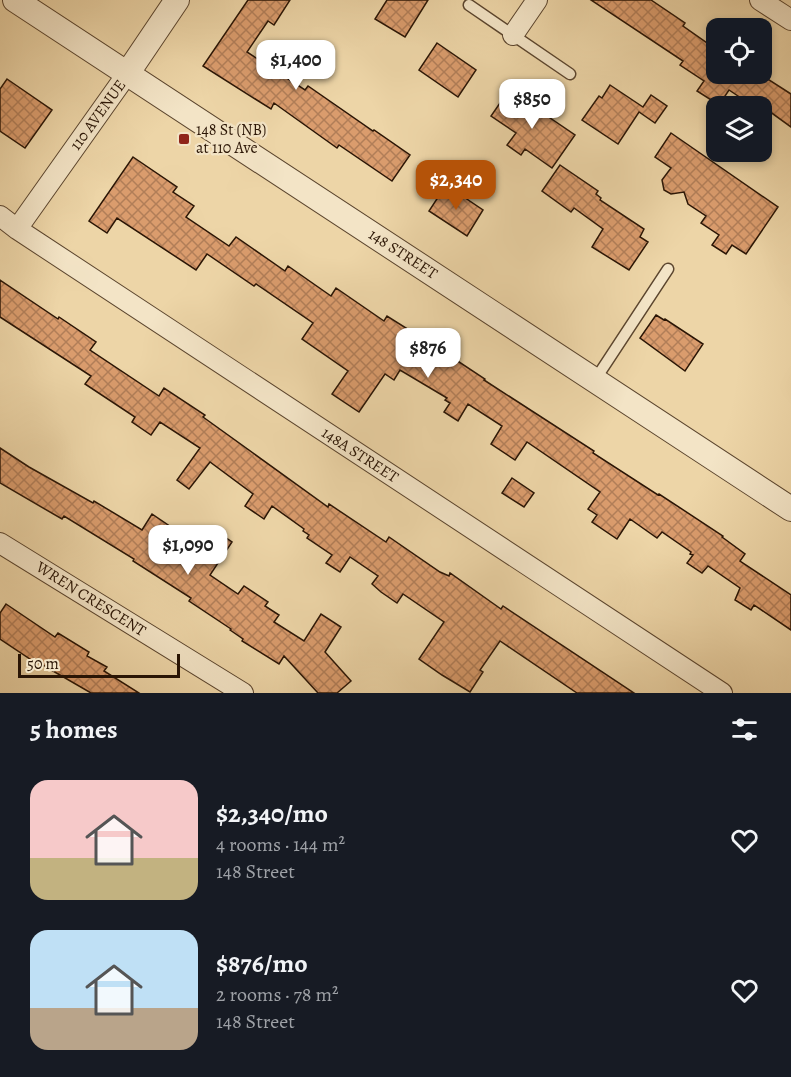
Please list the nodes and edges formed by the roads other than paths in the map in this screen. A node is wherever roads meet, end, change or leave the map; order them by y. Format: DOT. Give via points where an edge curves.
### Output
graph roads {
  1 [pos="15,0"];
  2 [pos="177,0"];
  3 [pos="537,0"];
  4 [pos="760,0"];
  5 [pos="469,5"];
  6 [pos="791,20"];
  7 [pos="513,35"];
  8 [pos="127,74"];
  9 [pos="570,74"];
  10 [pos="0,216"];
  11 [pos="17,229"];
  12 [pos="668,269"];
  13 [pos="595,380"];
  14 [pos="791,509"];
  15 [pos="0,543"];
  16 [pos="243,693"];
  17 [pos="722,693"];
  1 -- 8 [label="street, 148 STREET"];
  2 -- 8 [label="street, 110 AVENUE"];
  3 -- 7 [label="street"];
  4 -- 6 [label="street"];
  5 -- 7 [label="lane"];
  7 -- 9 [label="lane"];
  8 -- 11 [label="street, 110 AVENUE"];
  8 -- 13 [label="street, 148 STREET"];
  10 -- 11 [label="street, 148A STREET"];
  11 -- 17 [label="street, 148A STREET"];
  12 -- 13 [label="lane"];
  13 -- 14 [label="street, 148 STREET"];
  15 -- 16 [label="street, WREN CRESCENT"];
}
